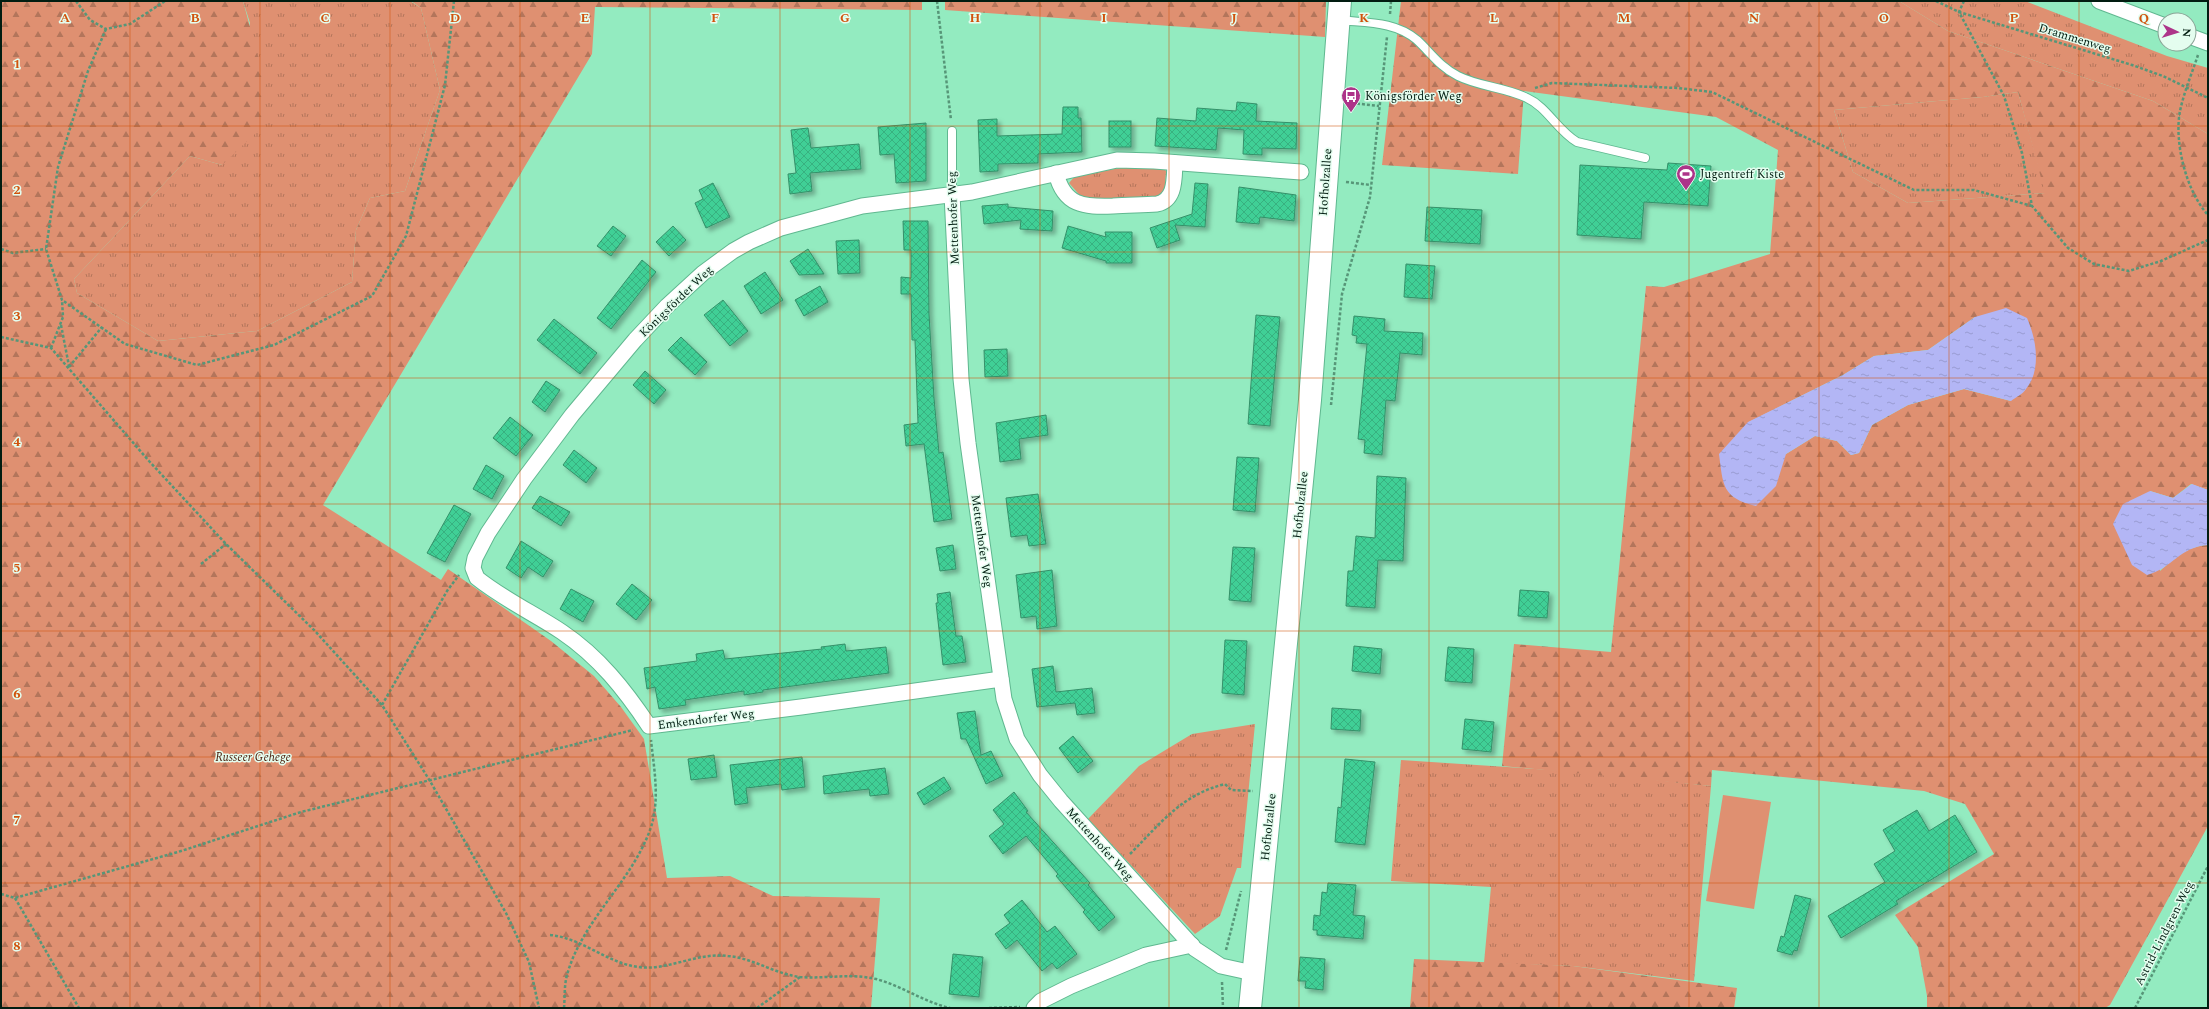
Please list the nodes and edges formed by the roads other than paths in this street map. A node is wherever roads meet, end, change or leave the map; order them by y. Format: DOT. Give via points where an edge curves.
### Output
graph roads {
  1 [pos="2099,1"];
  2 [pos="1339,10"];
  3 [pos="2157,23"];
  4 [pos="952,131"];
  5 [pos="1645,158"];
  6 [pos="1174,163"];
  7 [pos="1301,172"];
  8 [pos="1056,173"];
  9 [pos="952,194"];
  10 [pos="473,568"];
  11 [pos="1001,679"];
  12 [pos="1192,945"];
  13 [pos="1253,973"];
  14 [pos="1034,1008"];
  15 [pos="1250,1008"];
  1 -- 3 [label="street"];
  2 -- 5 [label="lane" via="1406,32 1443,67 1456,75 1527,98 1540,107 1567,136 1577,142"];
  2 -- 13 [label="street, Hofholzallee" via="1310,408"];
  4 -- 9 [label="lane, Mettenhofer Weg"];
  6 -- 7 [label="street, Königsförder Weg"];
  6 -- 8 [label="street, Königsförder Weg" via="1117,160"];
  6 -- 8 [label="street" via="1171,193 1165,201 1157,204 1084,206 1062,191"];
  8 -- 9 [label="street, Königsförder Weg"];
  9 -- 10 [label="street, Königsförder Weg" via="862,206 781,228 733,251 703,273 635,340 572,415 488,533 475,558"];
  9 -- 11 [label="street, Mettenhofer Weg" via="961,379"];
  10 -- 11 [label="street, Emkendorfer Weg" via="477,578 485,584 587,651 624,689 649,726"];
  11 -- 12 [label="street, Mettenhofer Weg" via="1010,718 1026,755 1061,801"];
  12 -- 13 [label="street, Mettenhofer Weg" via="1221,966"];
  12 -- 14 [label="street" via="1146,955 1071,986 1041,1001"];
  13 -- 15 [label="street, Hofholzallee"];
}
